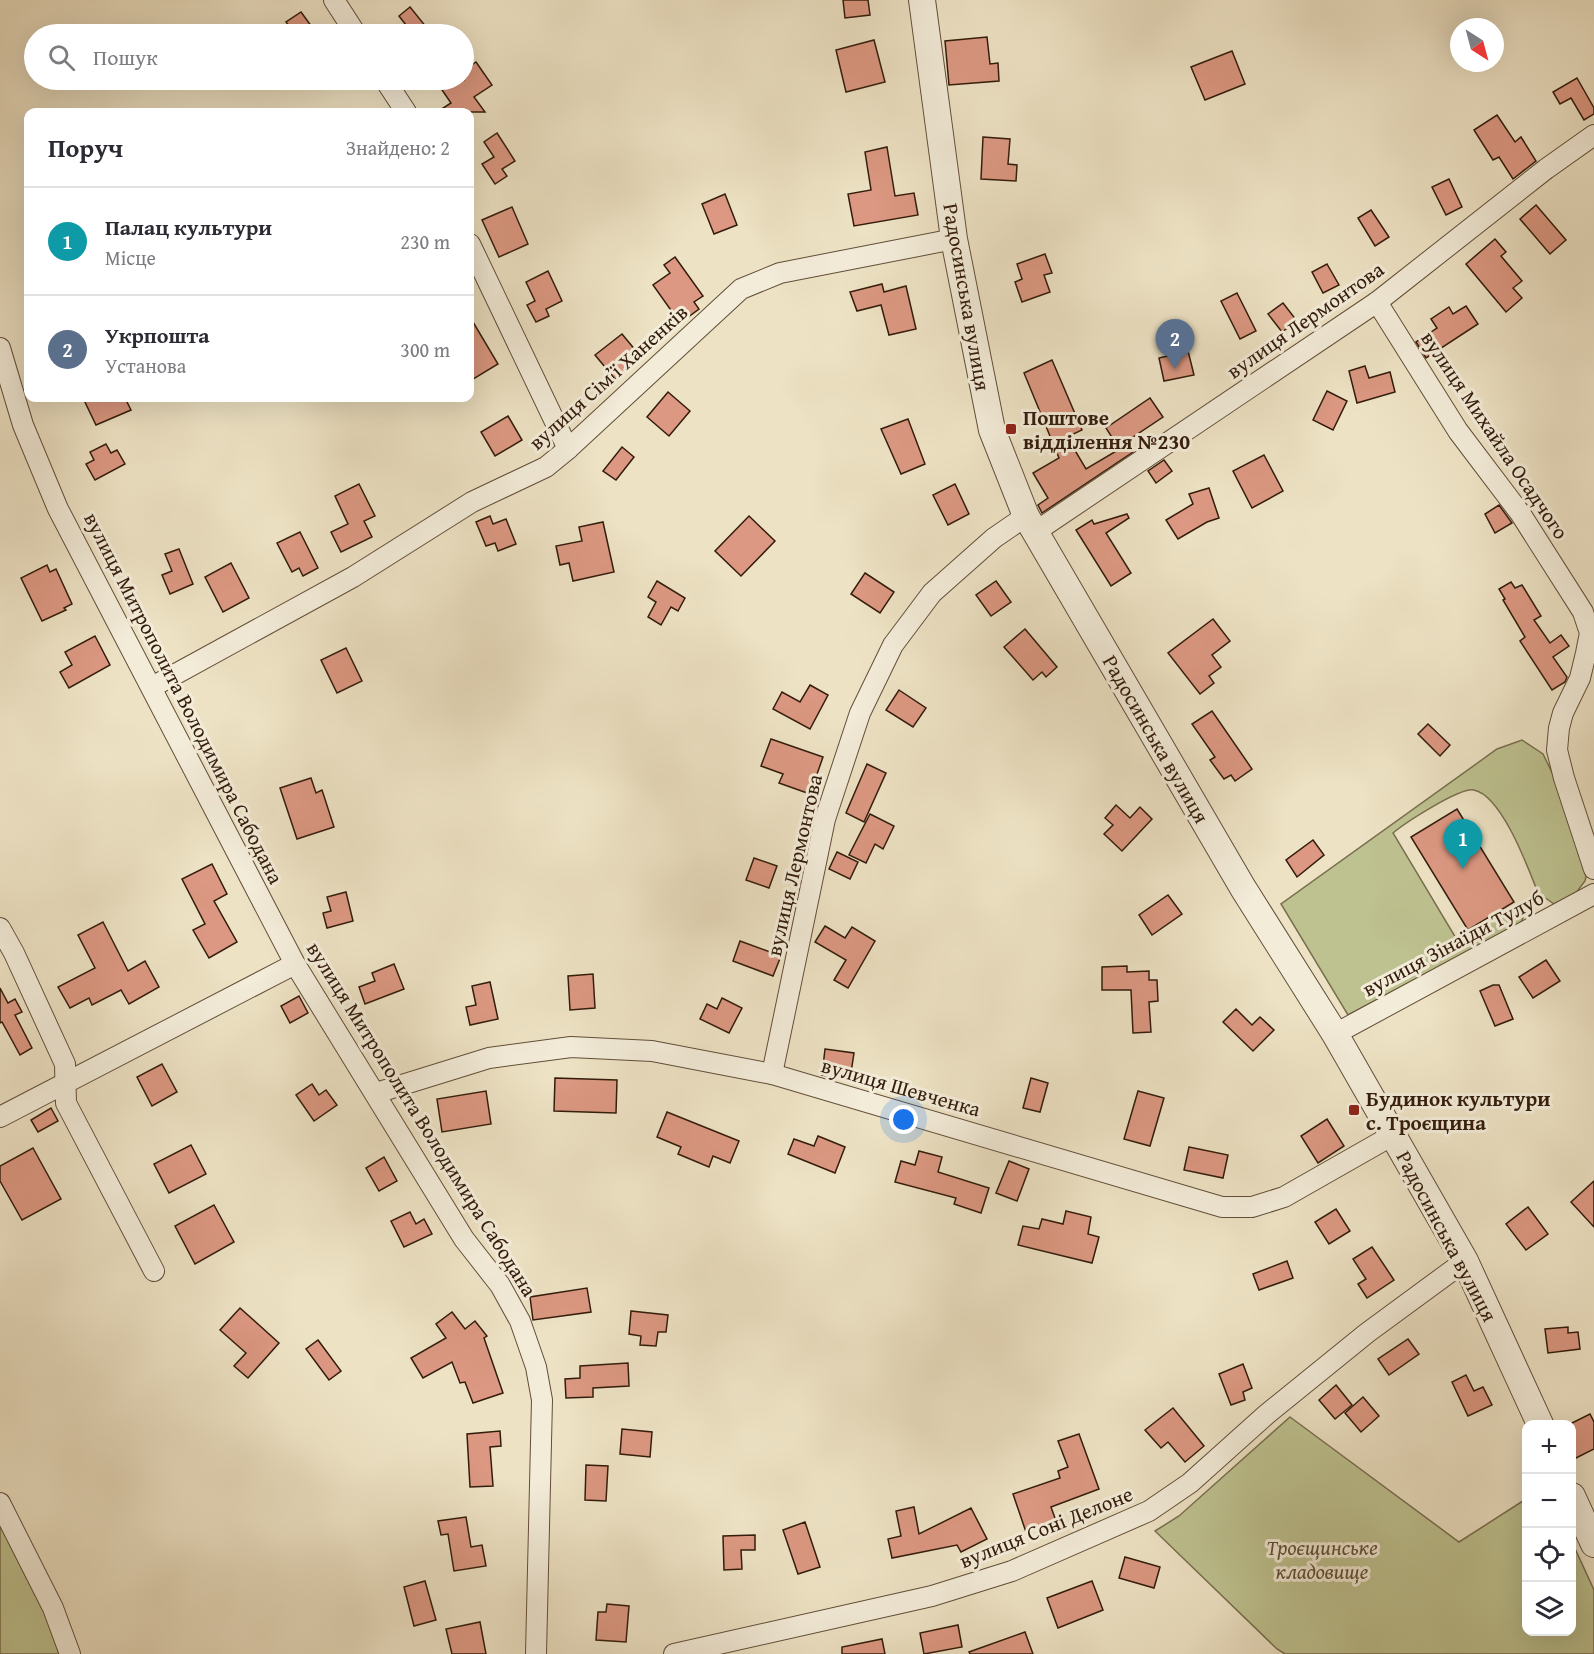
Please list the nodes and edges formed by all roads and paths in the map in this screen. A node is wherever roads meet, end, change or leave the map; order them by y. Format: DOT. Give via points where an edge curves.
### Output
graph roads {
  1 [pos="334,0"];
  2 [pos="922,0"];
  3 [pos="350,24"];
  4 [pos="392,90"];
  5 [pos="403,108"];
  6 [pos="1594,135"];
  7 [pos="954,239"];
  8 [pos="474,252"];
  9 [pos="1377,302"];
  10 [pos="0,348"];
  11 [pos="568,449"];
  12 [pos="1030,524"];
  13 [pos="153,687"];
  14 [pos="1594,869"];
  15 [pos="1594,894"];
  16 [pos="0,928"];
  17 [pos="295,964"];
  18 [pos="1335,1034"];
  19 [pos="772,1074"];
  20 [pos="66,1083"];
  21 [pos="376,1093"];
  22 [pos="0,1117"];
  23 [pos="1393,1135"];
  24 [pos="1465,1261"];
  25 [pos="154,1270"];
  26 [pos="1538,1420"];
  27 [pos="0,1503"];
  28 [pos="1576,1505"];
  29 [pos="1594,1544"];
  30 [pos="70,1654"];
  31 [pos="536,1654"];
  32 [pos="674,1654"];
  1 -- 3 [label="street"];
  2 -- 7 [label="street, Радосинська вулиця"];
  4 -- 5 [label="street"];
  6 -- 9 [label="street, вулиця Лермонтова"];
  7 -- 11 [label="street, вулиця Сімʼї Ханенків" via="780,273 741,289"];
  7 -- 12 [label="street, Радосинська вулиця" via="992,430"];
  8 -- 11 [label="street"];
  9 -- 12 [label="street, вулиця Лермонтова"];
  9 -- 14 [label="street, вулиця Михайла Осадчого" via="1458,431 1520,513 1583,612 1590,633 1580,678 1563,713 1557,750"];
  10 -- 13 [label="street, вулиця Митрополита Володимира Сабодана" via="23,425 58,508"];
  11 -- 13 [label="street, вулиця Сімʼї Ханенків" via="546,467 472,502 353,578"];
  12 -- 18 [label="street, Радосинська вулиця" via="1243,888"];
  12 -- 19 [label="street, вулиця Лермонтова" via="994,538 932,593 894,645 860,713 825,819"];
  13 -- 17 [label="street, вулиця Митрополита Володимира Сабодана"];
  15 -- 18 [label="street, вулиця Зінаїди Тулуб"];
  16 -- 20 [label="street" via="65,1064"];
  17 -- 20 [label="street"];
  17 -- 21 [label="street, вулиця Митрополита Володимира Сабодана"];
  18 -- 23 [label="street, Радосинська вулиця"];
  19 -- 21 [label="street, вулиця Шевченка" via="652,1051 571,1047 489,1058"];
  19 -- 23 [label="street, вулиця Шевченка" via="1222,1207 1252,1207 1284,1197"];
  20 -- 22 [label="street"];
  20 -- 25 [label="street" via="66,1103"];
  21 -- 31 [label="street, вулиця Митрополита Володимира Сабодана" via="464,1239 500,1284 520,1321 536,1367 542,1400"];
  23 -- 24 [label="street, Радосинська вулиця"];
  24 -- 26 [label="street, Радосинська вулиця"];
  24 -- 32 [label="street, вулиця Соні Делоне" via="1367,1333 1190,1483 1149,1511 1012,1571 932,1596"];
  27 -- 30 [label="street" via="53,1608"];
  28 -- 29 [label="street"];
}
